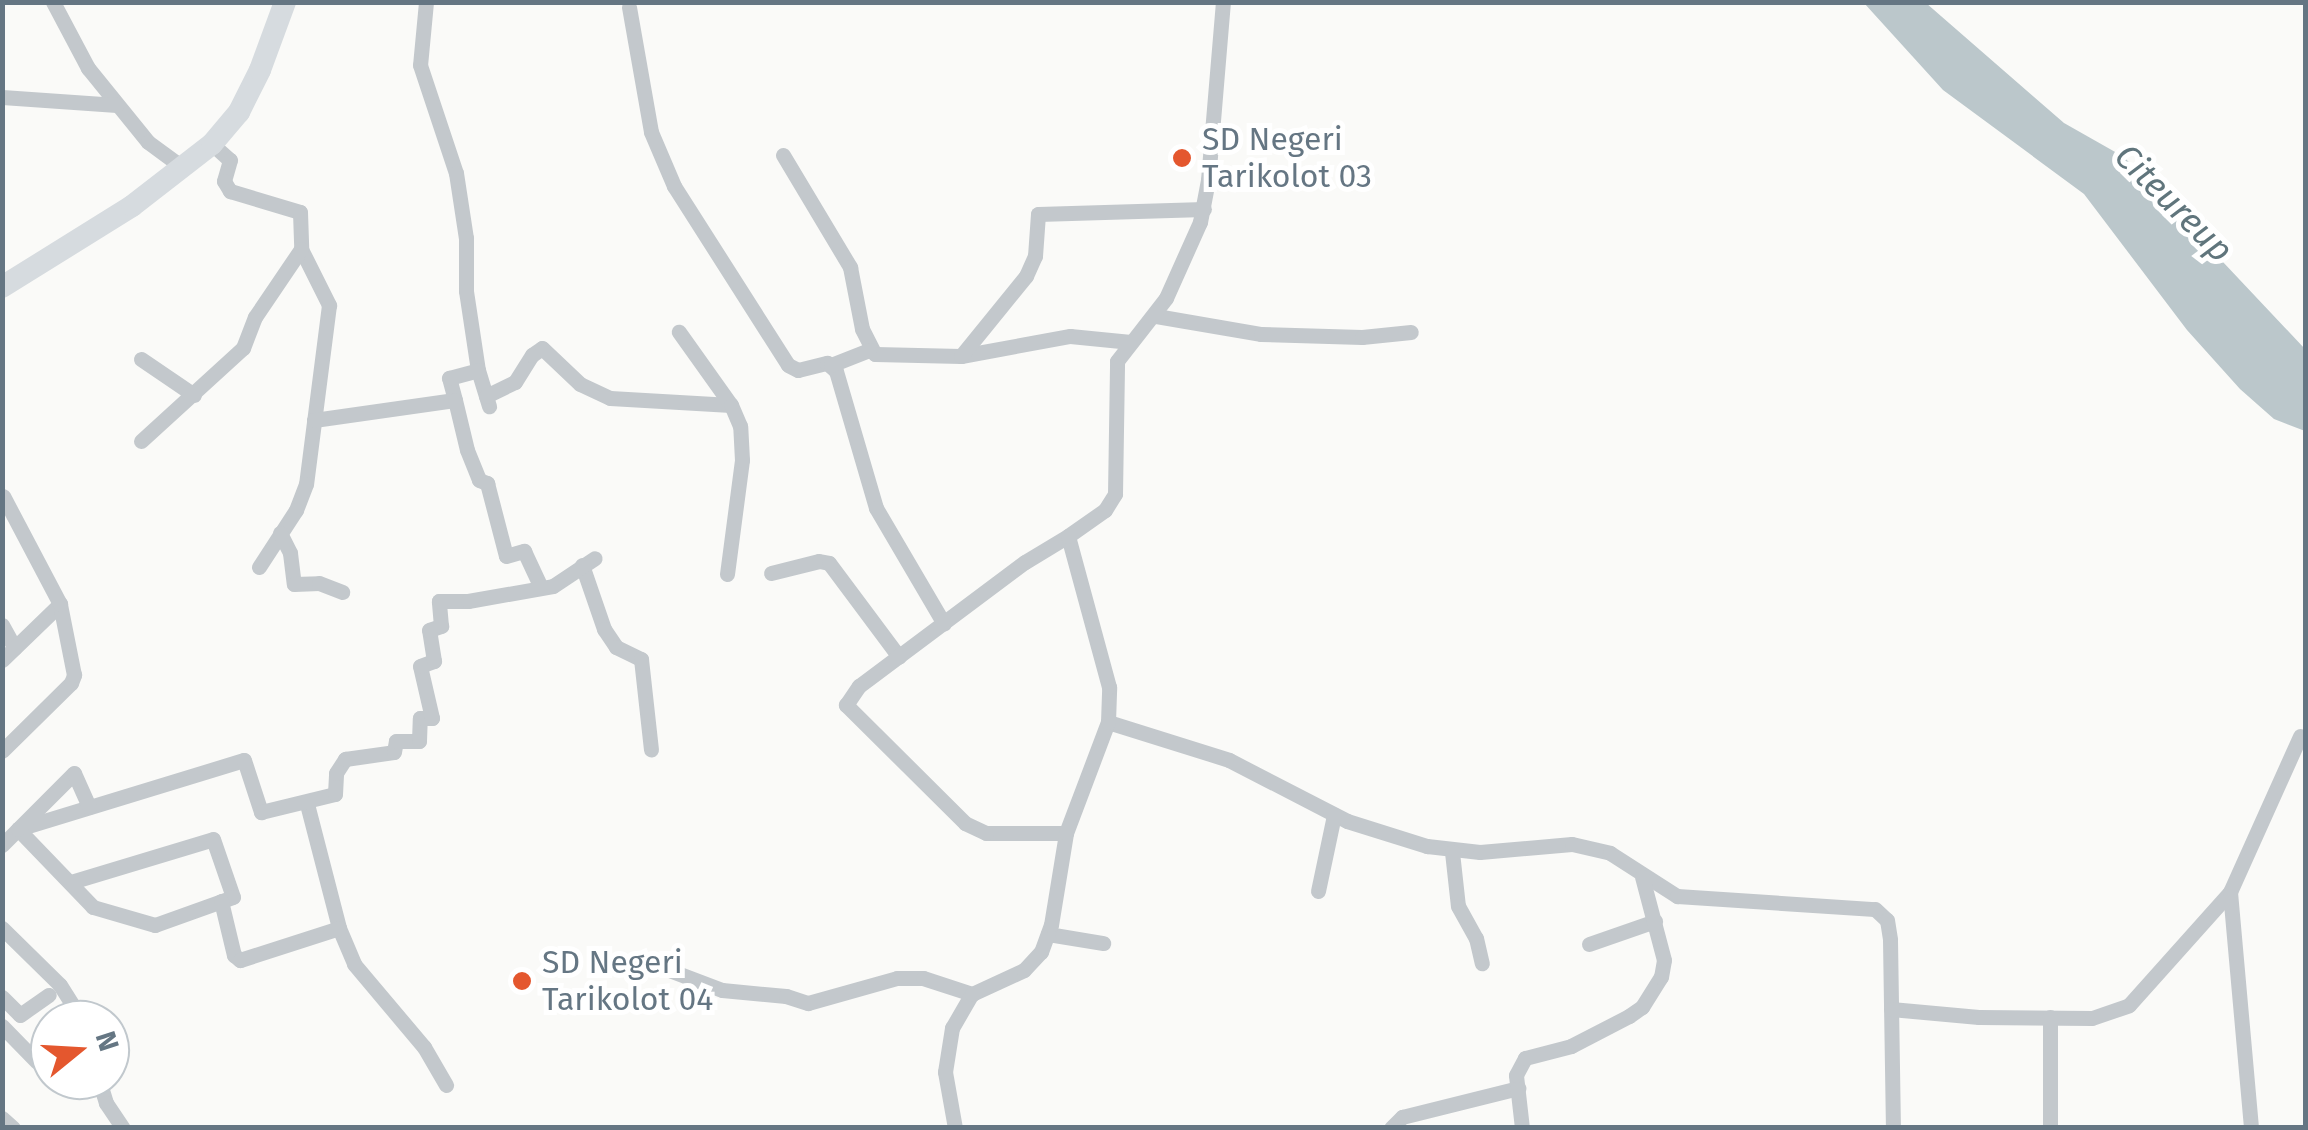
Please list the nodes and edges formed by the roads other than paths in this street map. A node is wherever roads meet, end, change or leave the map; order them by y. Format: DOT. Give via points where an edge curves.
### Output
graph roads {
  1 [pos="54,2"];
  2 [pos="285,2"];
  3 [pos="426,2"];
  4 [pos="1222,2"];
  5 [pos="629,7"];
  6 [pos="2,97"];
  7 [pos="118,105"];
  8 [pos="212,144"];
  9 [pos="783,155"];
  10 [pos="182,168"];
  11 [pos="1204,209"];
  12 [pos="301,248"];
  13 [pos="2,287"];
  14 [pos="1156,316"];
  15 [pos="678,332"];
  16 [pos="1412,332"];
  17 [pos="1131,342"];
  18 [pos="869,350"];
  19 [pos="961,356"];
  20 [pos="140,360"];
  21 [pos="832,366"];
  22 [pos="478,370"];
  23 [pos="194,396"];
  24 [pos="455,400"];
  25 [pos="731,405"];
  26 [pos="314,420"];
  27 [pos="141,441"];
  28 [pos="3,496"];
  29 [pos="280,534"];
  30 [pos="1068,536"];
  31 [pos="258,567"];
  32 [pos="771,573"];
  33 [pos="728,574"];
  34 [pos="541,587"];
  35 [pos="342,592"];
  36 [pos="60,604"];
  37 [pos="944,624"];
  38 [pos="2,625"];
  39 [pos="9,654"];
  40 [pos="899,657"];
  41 [pos="1108,722"];
  42 [pos="2300,736"];
  43 [pos="652,748"];
  44 [pos="2,751"];
  45 [pos="306,804"];
  46 [pos="89,807"];
  47 [pos="1334,815"];
  48 [pos="18,829"];
  49 [pos="1066,833"];
  50 [pos="2,845"];
  51 [pos="1452,852"];
  52 [pos="1642,877"];
  53 [pos="71,882"];
  54 [pos="1318,891"];
  55 [pos="2230,892"];
  56 [pos="221,901"];
  57 [pos="1655,921"];
  58 [pos="2,928"];
  59 [pos="339,928"];
  60 [pos="1048,934"];
  61 [pos="1103,943"];
  62 [pos="1589,944"];
  63 [pos="648,962"];
  64 [pos="1482,964"];
  65 [pos="972,994"];
  66 [pos="50,995"];
  67 [pos="2,997"];
  68 [pos="69,1000"];
  69 [pos="1891,1009"];
  70 [pos="2050,1017"];
  71 [pos="2,1026"];
  72 [pos="30,1055"];
  73 [pos="446,1085"];
  74 [pos="1518,1088"];
  75 [pos="105,1100"];
  76 [pos="2,1118"];
  77 [pos="13,1128"];
  78 [pos="123,1128"];
  79 [pos="956,1128"];
  80 [pos="1391,1128"];
  81 [pos="1522,1128"];
  82 [pos="1893,1128"];
  83 [pos="2050,1128"];
  84 [pos="2251,1128"];
  1 -- 7 [label="street" via="88,68"];
  2 -- 8 [label="main road" via="239,112"];
  3 -- 22 [label="street" via="420,65 462,202"];
  4 -- 11 [label="street"];
  5 -- 21 [label="street" via="648,122 674,186 788,364 798,370"];
  6 -- 7 [label="street"];
  7 -- 10 [label="street" via="148,142"];
  8 -- 10 [label="main road"];
  8 -- 12 [label="street" via="230,160 224,181 230,191 298,209"];
  9 -- 18 [label="street" via="850,266"];
  10 -- 13 [label="main road"];
  11 -- 14 [label="street"];
  11 -- 19 [label="street" via="1038,214 1035,256 1026,276"];
  12 -- 23 [label="street" via="243,348"];
  12 -- 26 [label="street" via="329,305"];
  14 -- 16 [label="street" via="1261,334"];
  14 -- 17 [label="street"];
  15 -- 25 [label="street"];
  17 -- 19 [label="street" via="1070,336"];
  17 -- 30 [label="street" via="1116,362 1115,494 1106,510"];
  18 -- 19 [label="street" via="882,356"];
  18 -- 21 [label="street"];
  20 -- 23 [label="street"];
  21 -- 37 [label="street" via="876,508"];
  22 -- 24 [label="street" via="449,378"];
  22 -- 25 [label="street" via="487,401 516,382 542,348 580,384 610,398"];
  23 -- 27 [label="street"];
  24 -- 26 [label="street"];
  24 -- 34 [label="street" via="506,556 524,551"];
  25 -- 33 [label="street" via="742,460"];
  26 -- 29 [label="street" via="306,484"];
  28 -- 36 [label="street"];
  29 -- 31 [label="street"];
  29 -- 35 [label="street" via="294,584 319,583"];
  30 -- 37 [label="street"];
  30 -- 41 [label="street" via="1109,687"];
  32 -- 40 [label="street" via="829,563"];
  34 -- 43 [label="street" via="588,562 604,629 616,647 641,659"];
  34 -- 45 [label="street" via="438,600 441,626 429,630 434,661 420,666 432,718 420,718 419,741 396,741 394,752 351,755 338,764 335,794"];
  36 -- 39 [label="street"];
  36 -- 44 [label="street" via="73,679"];
  37 -- 40 [label="street"];
  38 -- 39 [label="street"];
  40 -- 49 [label="street" via="852,694 846,705 856,718 964,823 986,833"];
  41 -- 47 [label="street" via="1229,760"];
  41 -- 49 [label="street"];
  42 -- 55 [label="street"];
  45 -- 46 [label="street" via="260,812 244,760"];
  45 -- 59 [label="street"];
  46 -- 48 [label="street"];
  46 -- 48 [label="street" via="74,774"];
  47 -- 51 [label="street"];
  47 -- 54 [label="street"];
  48 -- 50 [label="street"];
  48 -- 53 [label="street"];
  49 -- 60 [label="street"];
  51 -- 52 [label="street" via="1572,844 1610,854"];
  51 -- 64 [label="street" via="1458,906"];
  52 -- 57 [label="street"];
  52 -- 69 [label="street" via="1678,896 1875,909 1888,926"];
  53 -- 56 [label="street" via="93,907 156,925"];
  53 -- 56 [label="street" via="213,838 233,896"];
  55 -- 70 [label="street" via="2129,1005 2104,1017"];
  55 -- 84 [label="street"];
  56 -- 59 [label="street" via="240,960"];
  57 -- 62 [label="street"];
  57 -- 74 [label="street" via="1664,960 1642,1007 1571,1046 1524,1058"];
  58 -- 68 [label="street"];
  59 -- 73 [label="street" via="366,982 424,1046"];
  60 -- 61 [label="street"];
  60 -- 65 [label="street" via="1024,970"];
  63 -- 65 [label="street" via="722,990 808,1003 897,978 923,978"];
  65 -- 79 [label="street" via="947,1043 945,1072"];
  66 -- 67 [label="street" via="20,1015"];
  69 -- 70 [label="street"];
  69 -- 82 [label="street"];
  70 -- 83 [label="street"];
  71 -- 72 [label="street"];
  74 -- 80 [label="street" via="1402,1118"];
  74 -- 81 [label="street"];
  75 -- 78 [label="street"];
  76 -- 77 [label="street"];
}
